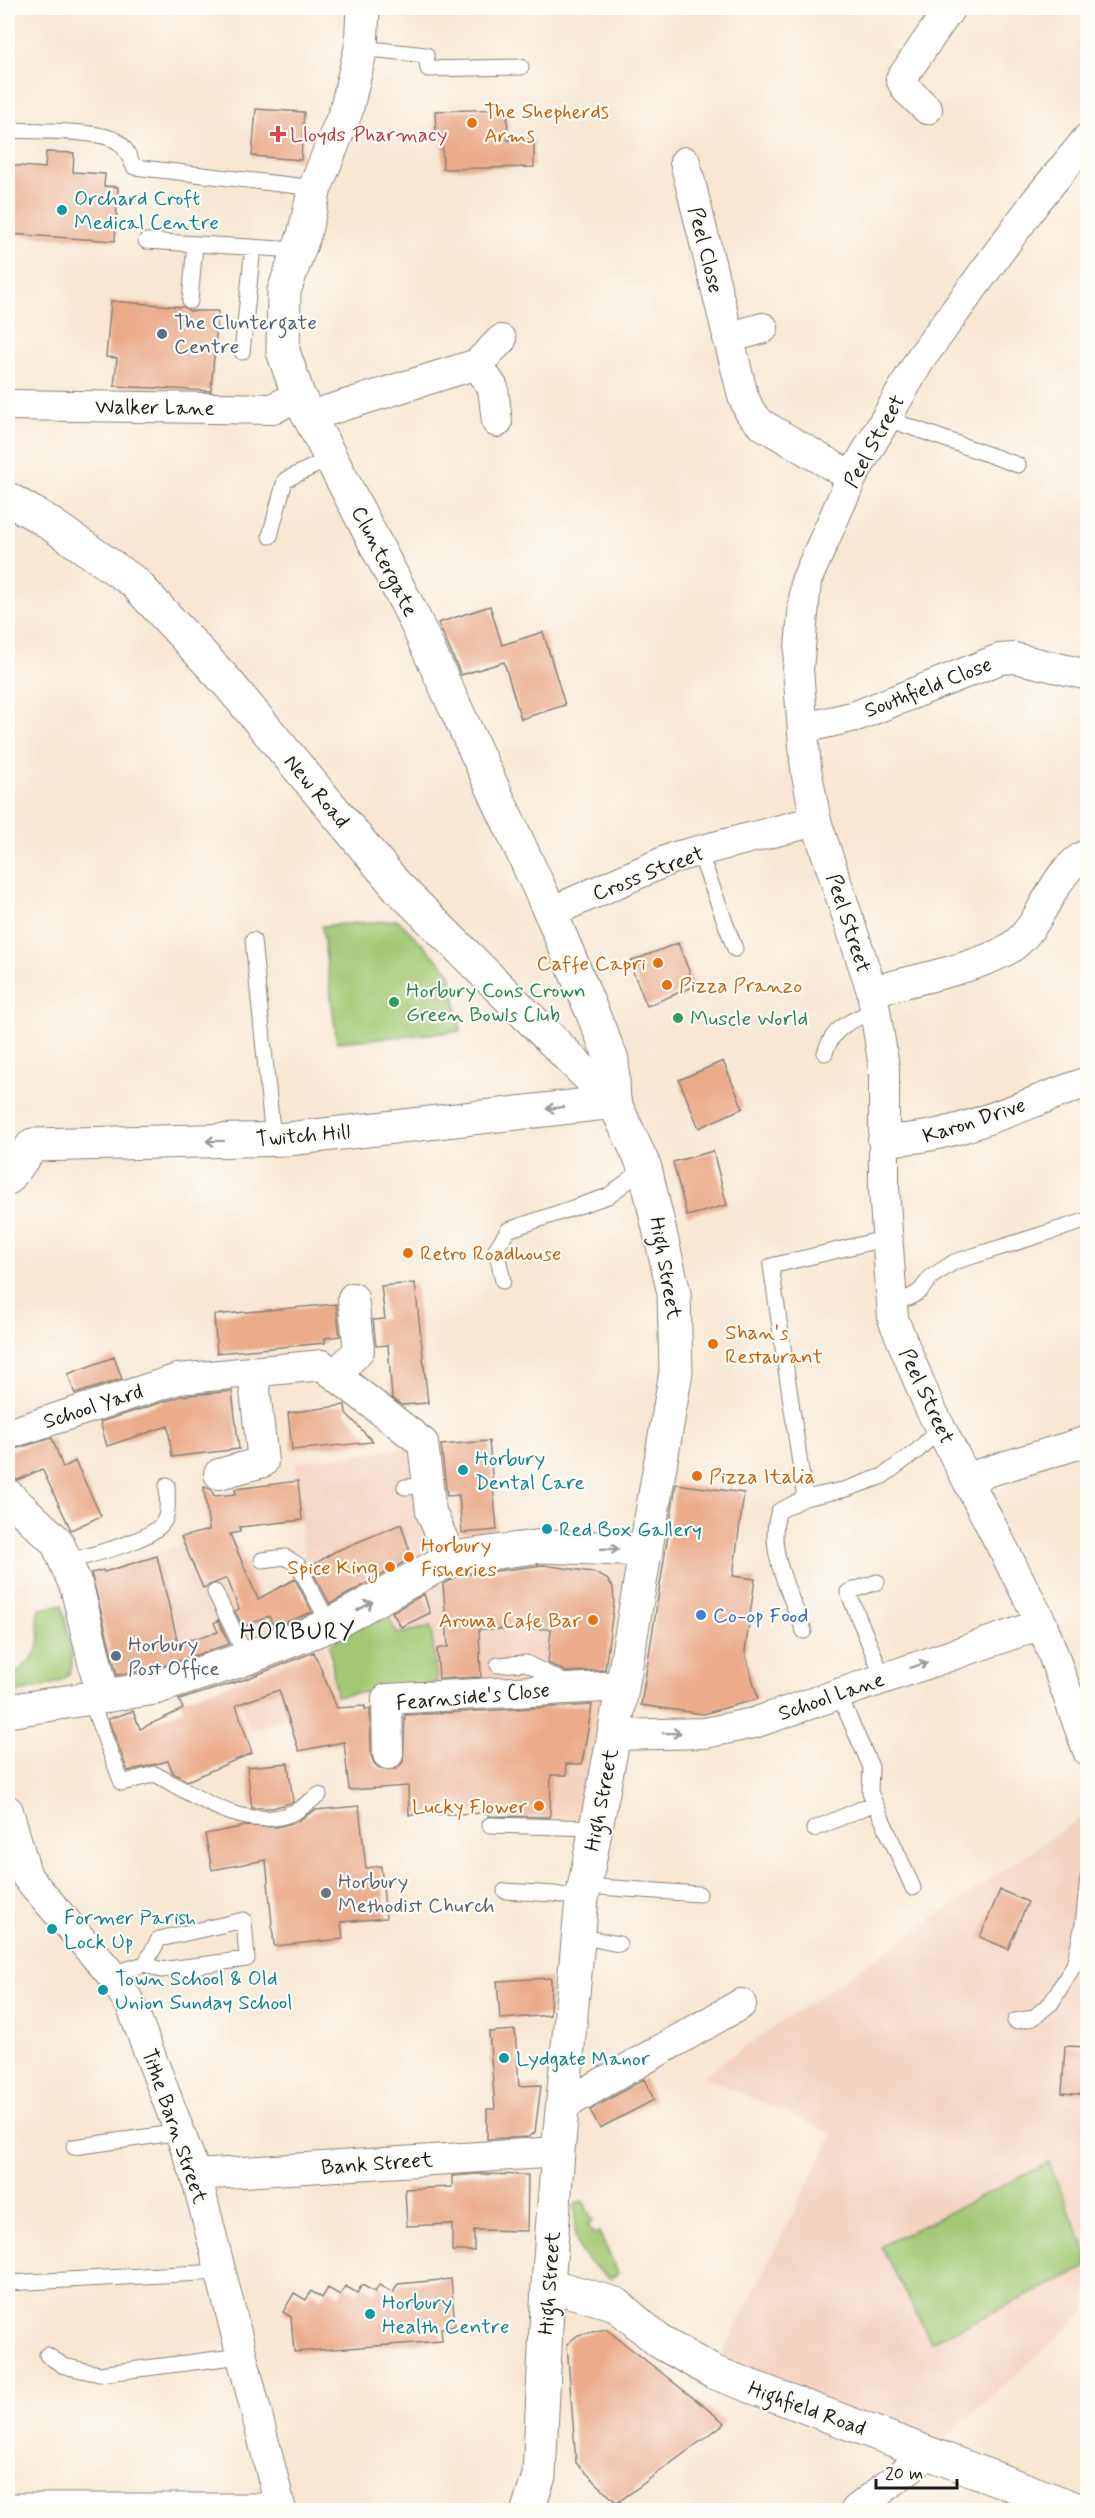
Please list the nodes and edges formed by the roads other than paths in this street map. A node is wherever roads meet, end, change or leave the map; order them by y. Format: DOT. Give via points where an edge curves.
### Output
graph roads {
  1 [pos="363,8"];
  2 [pos="950,8"];
  3 [pos="361,48"];
  4 [pos="521,67"];
  5 [pos="927,109"];
  6 [pos="8,130"];
  7 [pos="1088,138"];
  8 [pos="685,162"];
  9 [pos="315,188"];
  10 [pos="146,241"];
  11 [pos="195,244"];
  12 [pos="253,247"];
  13 [pos="299,250"];
  14 [pos="190,301"];
  15 [pos="763,328"];
  16 [pos="728,338"];
  17 [pos="501,340"];
  18 [pos="242,352"];
  19 [pos="477,364"];
  20 [pos="8,405"];
  21 [pos="304,406"];
  22 [pos="885,418"];
  23 [pos="497,422"];
  24 [pos="333,457"];
  25 [pos="1018,465"];
  26 [pos="852,477"];
  27 [pos="8,499"];
  28 [pos="270,536"];
  29 [pos="1088,675"];
  30 [pos="804,728"];
  31 [pos="816,820"];
  32 [pos="699,851"];
  33 [pos="1088,854"];
  34 [pos="551,912"];
  35 [pos="254,940"];
  36 [pos="735,949"];
  37 [pos="873,1000"];
  38 [pos="825,1053"];
  39 [pos="1069,1081"];
  40 [pos="614,1102"];
  41 [pos="273,1139"];
  42 [pos="883,1140"];
  43 [pos="645,1168"];
  44 [pos="8,1178"];
  45 [pos="1088,1220"];
  46 [pos="888,1238"];
  47 [pos="502,1281"];
  48 [pos="891,1296"];
  49 [pos="353,1298"];
  50 [pos="254,1372"];
  51 [pos="336,1375"];
  52 [pos="940,1428"];
  53 [pos="8,1434"];
  54 [pos="1088,1441"];
  55 [pos="219,1474"];
  56 [pos="967,1478"];
  57 [pos="167,1485"];
  58 [pos="8,1496"];
  59 [pos="805,1498"];
  60 [pos="646,1550"];
  61 [pos="451,1558"];
  62 [pos="262,1560"];
  63 [pos="66,1562"];
  64 [pos="877,1582"];
  65 [pos="215,1592"];
  66 [pos="1042,1624"];
  67 [pos="330,1625"];
  68 [pos="804,1631"];
  69 [pos="247,1658"];
  70 [pos="498,1665"];
  71 [pos="883,1677"];
  72 [pos="622,1686"];
  73 [pos="576,1688"];
  74 [pos="838,1693"];
  75 [pos="96,1698"];
  76 [pos="8,1711"];
  77 [pos="614,1735"];
  78 [pos="1088,1751"];
  79 [pos="388,1754"];
  80 [pos="319,1795"];
  81 [pos="875,1803"];
  82 [pos="8,1811"];
  83 [pos="490,1825"];
  84 [pos="595,1828"];
  85 [pos="814,1829"];
  86 [pos="14,1866"];
  87 [pos="1088,1877"];
  88 [pos="914,1888"];
  89 [pos="505,1891"];
  90 [pos="583,1893"];
  91 [pos="699,1894"];
  92 [pos="578,1935"];
  93 [pos="619,1944"];
  94 [pos="145,1964"];
  95 [pos="111,1974"];
  96 [pos="741,2004"];
  97 [pos="1015,2021"];
  98 [pos="562,2106"];
  99 [pos="181,2132"];
  100 [pos="74,2147"];
  101 [pos="558,2152"];
  102 [pos="196,2175"];
  103 [pos="220,2272"];
  104 [pos="8,2283"];
  105 [pos="548,2285"];
  106 [pos="47,2355"];
  107 [pos="241,2356"];
  108 [pos="929,2453"];
  109 [pos="8,2502"];
  110 [pos="279,2506"];
  111 [pos="528,2511"];
  112 [pos="856,2511"];
  113 [pos="1080,2511"];
  1 -- 3 [label="main road, Cluntergate"];
  2 -- 5 [label="street" via="901,79"];
  3 -- 4 [label="lane" via="426,55 428,69"];
  3 -- 9 [label="main road, Cluntergate" via="346,111"];
  6 -- 9 [label="lane" via="114,139 125,148 134,167"];
  7 -- 22 [label="street, Peel Street" via="1037,200 921,358"];
  8 -- 16 [label="street, Peel Close"];
  9 -- 13 [label="main road, Cluntergate"];
  10 -- 11 [label="lane"];
  11 -- 12 [label="lane"];
  11 -- 14 [label="lane"];
  12 -- 13 [label="lane"];
  12 -- 18 [label="lane"];
  13 -- 21 [label="main road, Cluntergate" via="284,291 283,351"];
  15 -- 16 [label="street"];
  16 -- 26 [label="street, Peel Close" via="750,412 761,424"];
  17 -- 19 [label="street"];
  19 -- 21 [label="street, Walker Lane"];
  19 -- 23 [label="street" via="493,388"];
  20 -- 21 [label="street, Walker Lane" via="273,409"];
  21 -- 24 [label="main road, Cluntergate"];
  22 -- 25 [label="lane"];
  22 -- 26 [label="street, Peel Street"];
  24 -- 28 [label="lane" via="285,480"];
  24 -- 34 [label="main road, Cluntergate" via="412,614"];
  26 -- 30 [label="street, Peel Street" via="806,581 798,669"];
  27 -- 40 [label="main road, New Road" via="134,582 227,682 397,886"];
  29 -- 30 [label="street, Southfield Close" via="1015,658 1000,659 856,716"];
  30 -- 31 [label="street, Peel Street" via="806,770"];
  31 -- 32 [label="street, Cross Street"];
  31 -- 37 [label="street, Peel Street"];
  32 -- 34 [label="street, Cross Street" via="675,857"];
  32 -- 36 [label="lane"];
  33 -- 37 [label="street" via="1069,866 1014,946 990,959"];
  34 -- 40 [label="main road, Cluntergate" via="612,1060"];
  35 -- 41 [label="lane"];
  37 -- 38 [label="lane" via="830,1036"];
  37 -- 42 [label="street, Peel Street" via="884,1067"];
  39 -- 42 [label="street, Karon Drive" via="993,1116 913,1140"];
  40 -- 41 [label="main road, Twitch Hill, one-way"];
  40 -- 43 [label="main road, High Street"];
  41 -- 44 [label="main road, Twitch Hill, one-way" via="33,1145"];
  42 -- 46 [label="street, Peel Street"];
  43 -- 47 [label="lane" via="608,1196 508,1230 496,1249"];
  43 -- 60 [label="main road, High Street" via="674,1293 677,1340 676,1371"];
  45 -- 48 [label="lane" via="954,1262 909,1298"];
  46 -- 48 [label="street, Peel Street"];
  46 -- 59 [label="lane" via="771,1266"];
  48 -- 52 [label="street, Peel Street" via="893,1319 906,1355"];
  49 -- 51 [label="street" via="359,1350"];
  50 -- 51 [label="street, School Yard" via="322,1365"];
  50 -- 53 [label="street, School Yard" via="178,1379"];
  50 -- 55 [label="street" via="263,1462"];
  51 -- 61 [label="street" via="423,1443 416,1486"];
  52 -- 56 [label="street, Peel Street"];
  52 -- 59 [label="lane" via="883,1476"];
  54 -- 56 [label="street"];
  56 -- 66 [label="street, Peel Street"];
  57 -- 63 [label="lane" via="165,1518 157,1529"];
  58 -- 63 [label="main road" via="57,1542"];
  59 -- 68 [label="lane" via="778,1511 774,1525 778,1559"];
  61 -- 60 [label="main road, one-way" via="542,1546"];
  60 -- 72 [label="main road, High Street"];
  67 -- 61 [label="main road, one-way"];
  62 -- 67 [label="lane" via="285,1557 298,1565"];
  63 -- 75 [label="main road" via="77,1588"];
  64 -- 71 [label="lane" via="848,1592"];
  65 -- 69 [label="lane"];
  71 -- 66 [label="street, School Lane, one-way"];
  66 -- 78 [label="street, Peel Street"];
  67 -- 69 [label="main road"];
  69 -- 75 [label="main road" via="155,1688"];
  70 -- 73 [label="lane" via="526,1663"];
  71 -- 74 [label="street, School Lane"];
  72 -- 73 [label="street"];
  72 -- 77 [label="main road, High Street"];
  73 -- 79 [label="street, Fearnside's Close" via="387,1699"];
  77 -- 74 [label="street, School Lane, one-way" via="705,1733 754,1723"];
  74 -- 81 [label="lane" via="871,1767 870,1792"];
  75 -- 76 [label="main road"];
  75 -- 80 [label="lane" via="122,1783 155,1774 215,1805 262,1820 292,1812"];
  77 -- 84 [label="main road, High Street"];
  81 -- 85 [label="lane"];
  81 -- 88 [label="lane"];
  82 -- 86 [label="street, Tithe Barn Street"];
  83 -- 84 [label="lane"];
  84 -- 90 [label="main road, High Street"];
  86 -- 95 [label="street, Tithe Barn Street"];
  87 -- 97 [label="lane" via="1074,1965 1052,2003 1033,2018"];
  89 -- 90 [label="lane"];
  90 -- 91 [label="lane"];
  90 -- 92 [label="main road, High Street"];
  92 -- 93 [label="lane"];
  92 -- 98 [label="main road, High Street"];
  94 -- 94 [label="lane" via="161,1970 247,1959 244,1920 159,1939"];
  94 -- 95 [label="lane"];
  95 -- 99 [label="street, Tithe Barn Street" via="131,2005"];
  96 -- 98 [label="street"];
  98 -- 101 [label="main road, High Street"];
  99 -- 100 [label="lane"];
  99 -- 102 [label="street, Tithe Barn Street"];
  101 -- 102 [label="street, Bank Street"];
  101 -- 105 [label="main road, High Street"];
  102 -- 103 [label="street, Tithe Barn Street"];
  103 -- 104 [label="lane"];
  103 -- 107 [label="street, Tithe Barn Street"];
  105 -- 108 [label="main road, Highfield Road" via="616,2304 660,2342 713,2372"];
  105 -- 111 [label="main road, High Street" via="539,2476"];
  106 -- 107 [label="lane" via="64,2366 99,2374"];
  107 -- 110 [label="street, Tithe Barn Street"];
  108 -- 112 [label="street"];
  108 -- 113 [label="main road, Highfield Road"];
  109 -- 110 [label="lane"];
}
